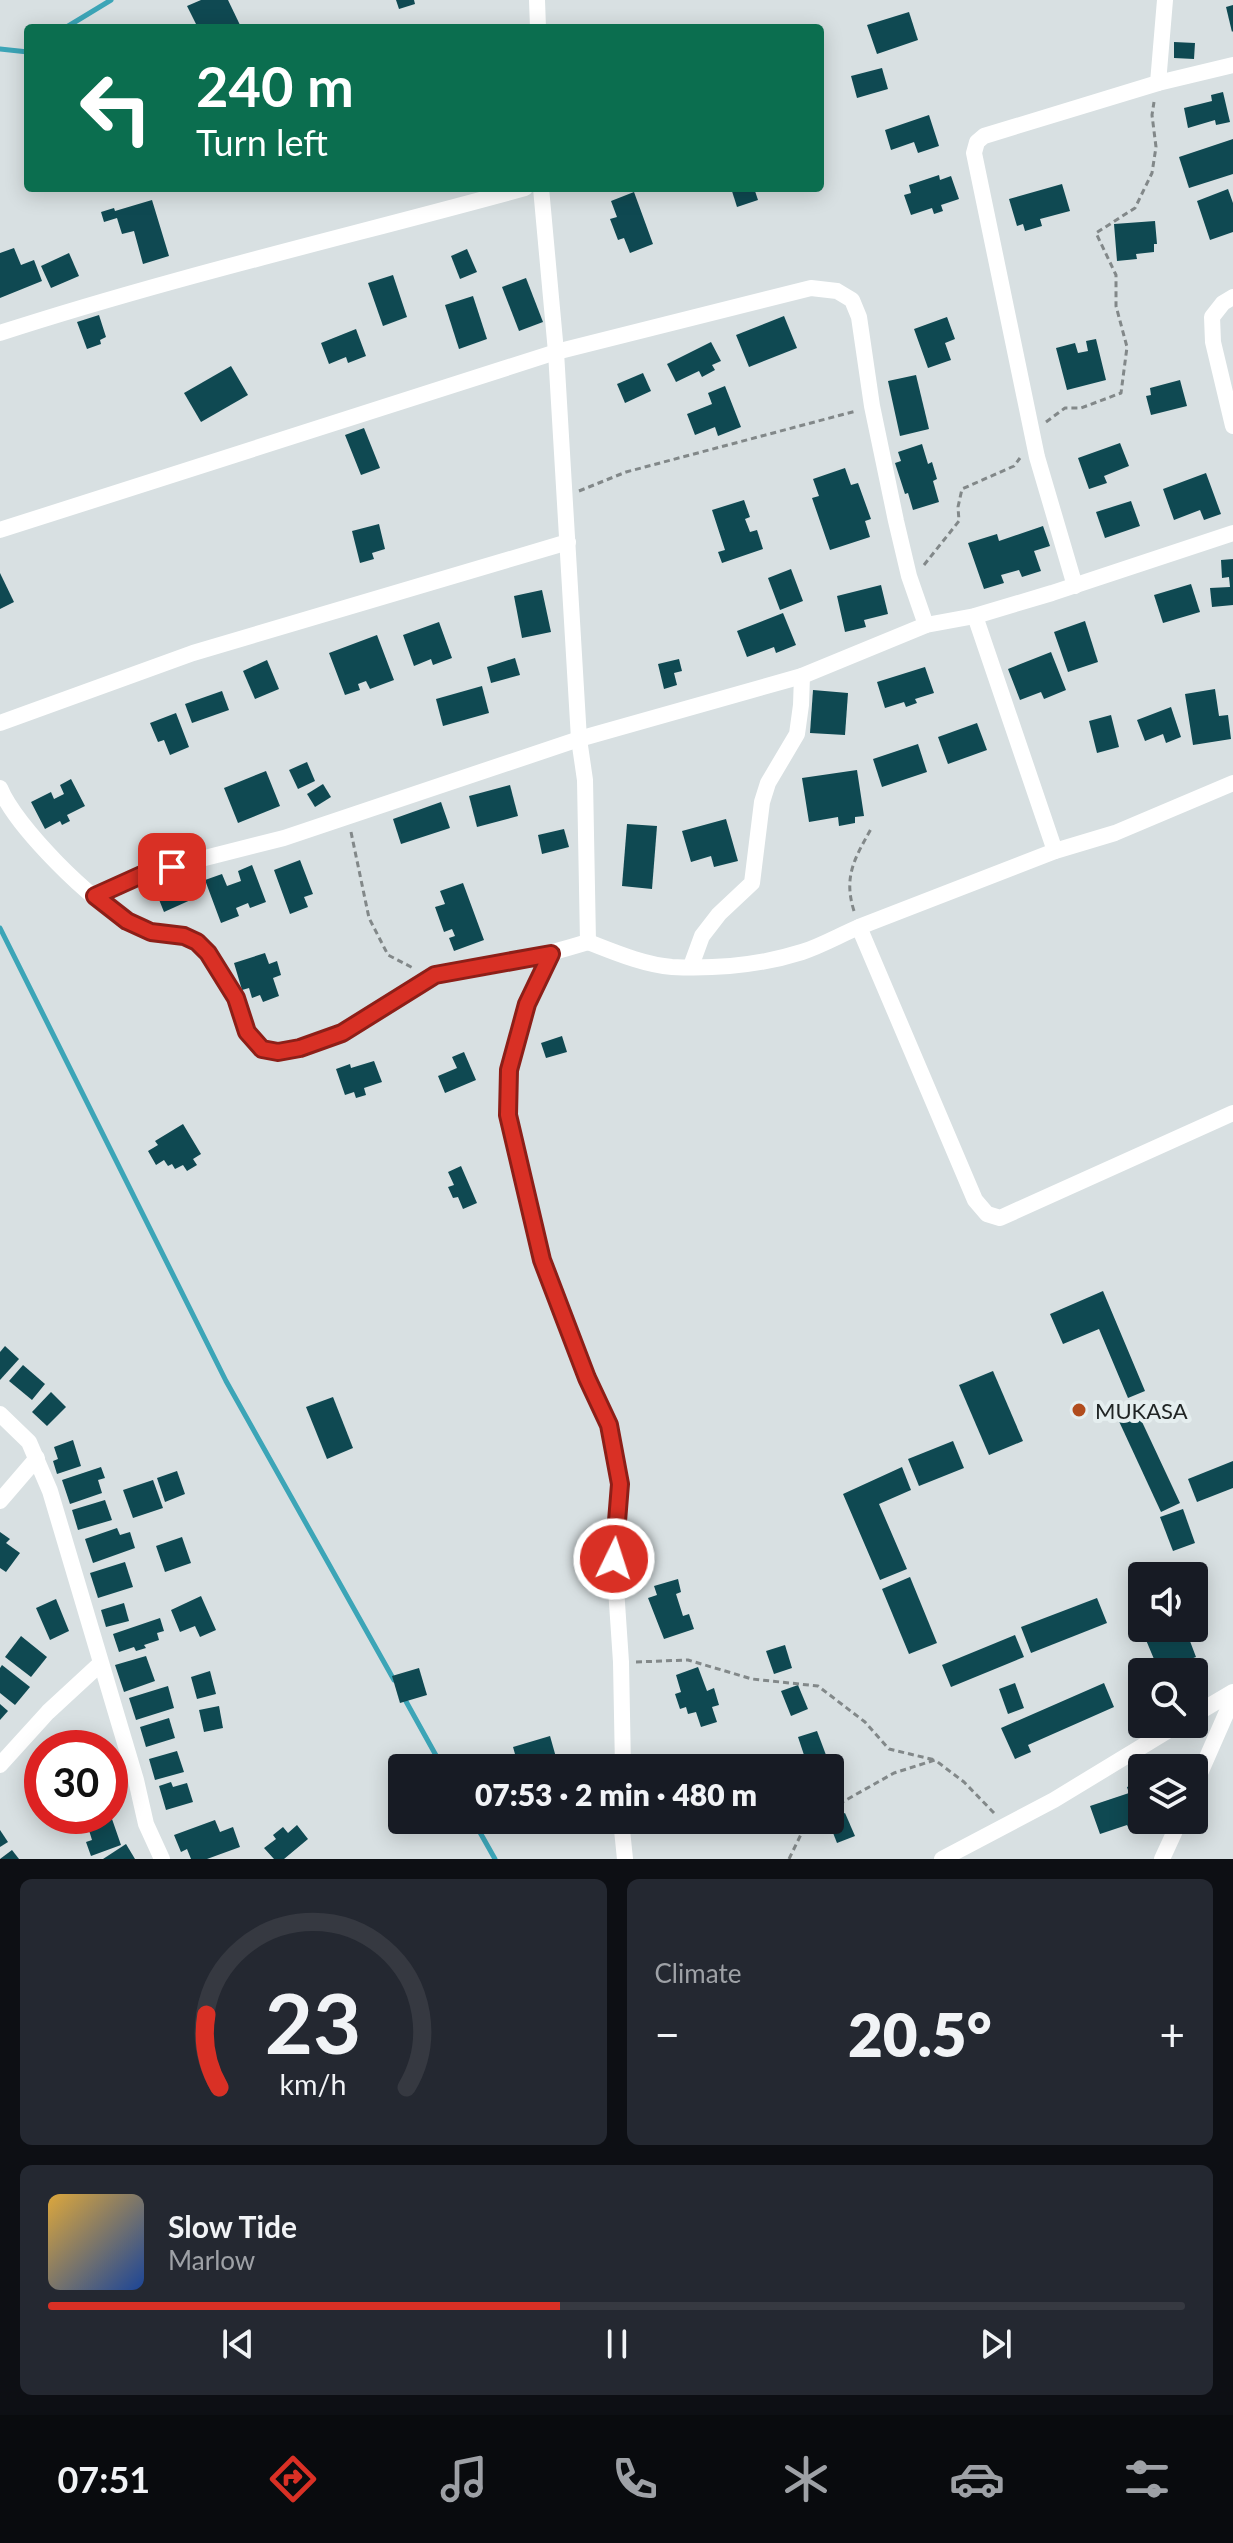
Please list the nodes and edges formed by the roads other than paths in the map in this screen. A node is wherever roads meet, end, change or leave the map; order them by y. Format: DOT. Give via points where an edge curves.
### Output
graph roads {
  1 [pos="537,0"];
  2 [pos="1165,0"];
  3 [pos="538,24"];
  4 [pos="1233,65"];
  5 [pos="1158,83"];
  6 [pos="510,192"];
  7 [pos="541,192"];
  8 [pos="1233,297"];
  9 [pos="0,333"];
  10 [pos="556,352"];
  11 [pos="1233,426"];
  12 [pos="0,530"];
  13 [pos="1233,533"];
  14 [pos="568,542"];
  15 [pos="1075,586"];
  16 [pos="975,616"];
  17 [pos="926,625"];
  18 [pos="802,676"];
  19 [pos="0,723"];
  20 [pos="579,739"];
  21 [pos="1233,783"];
  22 [pos="0,788"];
  23 [pos="1055,851"];
  24 [pos="95,896"];
  25 [pos="859,927"];
  26 [pos="588,942"];
  27 [pos="551,954"];
  28 [pos="691,966"];
  29 [pos="1233,1113"];
  30 [pos="0,1414"];
  31 [pos="37,1458"];
  32 [pos="0,1501"];
  33 [pos="100,1664"];
  34 [pos="1233,1692"];
  35 [pos="1233,1698"];
  36 [pos="1208,1707"];
  37 [pos="1155,1738"];
  38 [pos="623,1754"];
  39 [pos="1208,1755"];
  40 [pos="0,1765"];
  41 [pos="622,1834"];
  42 [pos="1174,1834"];
  43 [pos="162,1859"];
  44 [pos="625,1859"];
  45 [pos="942,1859"];
  46 [pos="1162,1859"];
  1 -- 3 [label="street"];
  2 -- 5 [label="street"];
  4 -- 5 [label="street"];
  5 -- 15 [label="street" via="984,136 974,153 1037,457"];
  6 -- 9 [label="street" via="229,265"];
  7 -- 10 [label="street"];
  8 -- 11 [label="street" via="1212,317"];
  10 -- 12 [label="street"];
  10 -- 14 [label="street"];
  10 -- 17 [label="street" via="811,288 837,291 852,300 909,576"];
  13 -- 15 [label="street"];
  14 -- 19 [label="street" via="193,653"];
  14 -- 20 [label="street"];
  15 -- 16 [label="street"];
  16 -- 17 [label="street"];
  16 -- 23 [label="street"];
  17 -- 18 [label="street"];
  18 -- 20 [label="street"];
  18 -- 28 [label="street" via="797,734 762,802 752,883 702,936"];
  20 -- 24 [label="street" via="254,847 146,873"];
  20 -- 26 [label="street" via="585,780"];
  21 -- 23 [label="street" via="1115,833"];
  22 -- 24 [label="street" via="5,802 48,853"];
  23 -- 25 [label="street"];
  24 -- 27 [label="street" via="151,932 197,942 236,998 247,1032 262,1049 278,1052 342,1033 435,975"];
  25 -- 28 [label="street" via="767,962"];
  25 -- 29 [label="street" via="975,1200 987,1214 1000,1218"];
  26 -- 27 [label="street"];
  26 -- 28 [label="street" via="671,967"];
  27 -- 38 [label="street" via="527,1004 509,1070 508,1115 542,1260 609,1425 620,1484 614,1559"];
  30 -- 31 [label="street" via="29,1442"];
  31 -- 32 [label="street"];
  31 -- 33 [label="street"];
  33 -- 40 [label="street"];
  33 -- 43 [label="street" via="146,1824"];
  34 -- 36 [label="street"];
  35 -- 39 [label="street"];
  37 -- 45 [label="street"];
  41 -- 44 [label="street"];
  42 -- 46 [label="street"];
}
